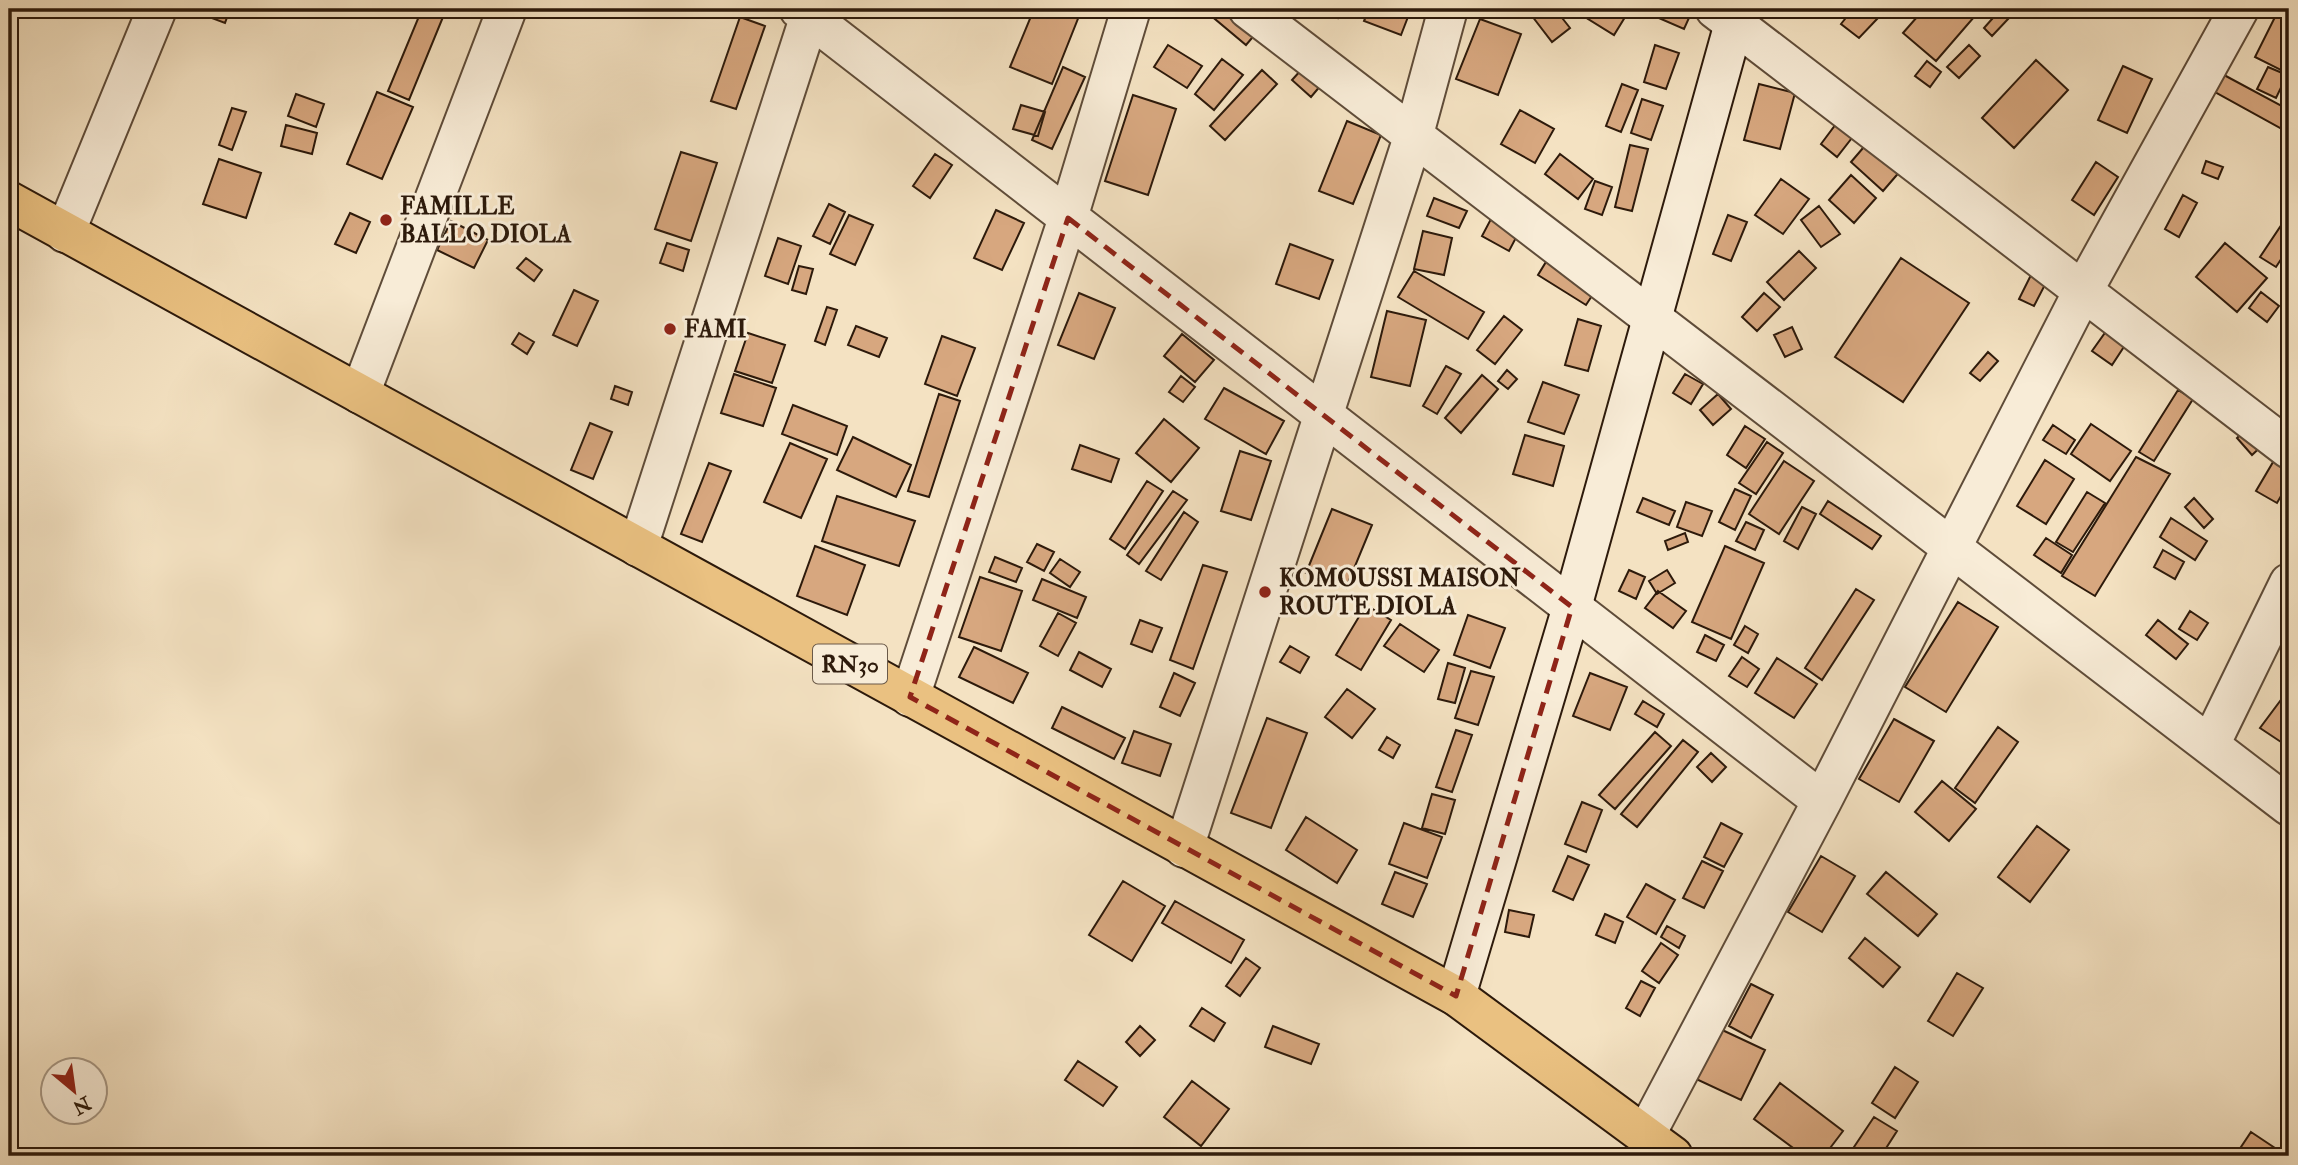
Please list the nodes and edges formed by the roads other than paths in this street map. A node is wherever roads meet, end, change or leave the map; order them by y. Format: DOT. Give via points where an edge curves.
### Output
graph roads {
  1 [pos="157,9"];
  2 [pos="507,9"];
  3 [pos="1131,9"];
  4 [pos="1248,9"];
  5 [pos="1448,9"];
  6 [pos="2239,9"];
  7 [pos="807,12"];
  8 [pos="1729,13"];
  9 [pos="1415,134"];
  10 [pos="9,201"];
  11 [pos="1068,218"];
  12 [pos="65,233"];
  13 [pos="2083,291"];
  14 [pos="1653,318"];
  15 [pos="360,394"];
  16 [pos="1324,414"];
  17 [pos="2289,449"];
  18 [pos="638,547"];
  19 [pos="1953,549"];
  20 [pos="2289,583"];
  21 [pos="1572,607"];
  22 [pos="910,697"];
  23 [pos="2210,745"];
  24 [pos="1822,801"];
  25 [pos="2289,806"];
  26 [pos="1184,848"];
  27 [pos="1456,996"];
  28 [pos="1659,1146"];
  1 -- 12 [label="street"];
  2 -- 15 [label="street"];
  3 -- 11 [label="street"];
  4 -- 9 [label="street"];
  5 -- 9 [label="street"];
  6 -- 13 [label="street"];
  7 -- 11 [label="street"];
  7 -- 18 [label="street"];
  8 -- 13 [label="street"];
  8 -- 14 [label="street"];
  9 -- 14 [label="street"];
  9 -- 16 [label="street"];
  10 -- 12 [label="main road, RN30"];
  11 -- 16 [label="street"];
  11 -- 22 [label="street"];
  12 -- 15 [label="main road, RN30"];
  13 -- 17 [label="street"];
  13 -- 19 [label="street"];
  14 -- 19 [label="street"];
  14 -- 21 [label="street"];
  15 -- 18 [label="main road, RN30"];
  16 -- 21 [label="street"];
  16 -- 26 [label="street"];
  18 -- 22 [label="main road, RN30"];
  19 -- 23 [label="street"];
  19 -- 24 [label="street"];
  20 -- 23 [label="street"];
  21 -- 24 [label="street"];
  21 -- 27 [label="street"];
  22 -- 26 [label="main road, RN30"];
  23 -- 25 [label="street"];
  24 -- 28 [label="street"];
  26 -- 27 [label="main road, RN30"];
  27 -- 28 [label="main road, RN30"];
}
